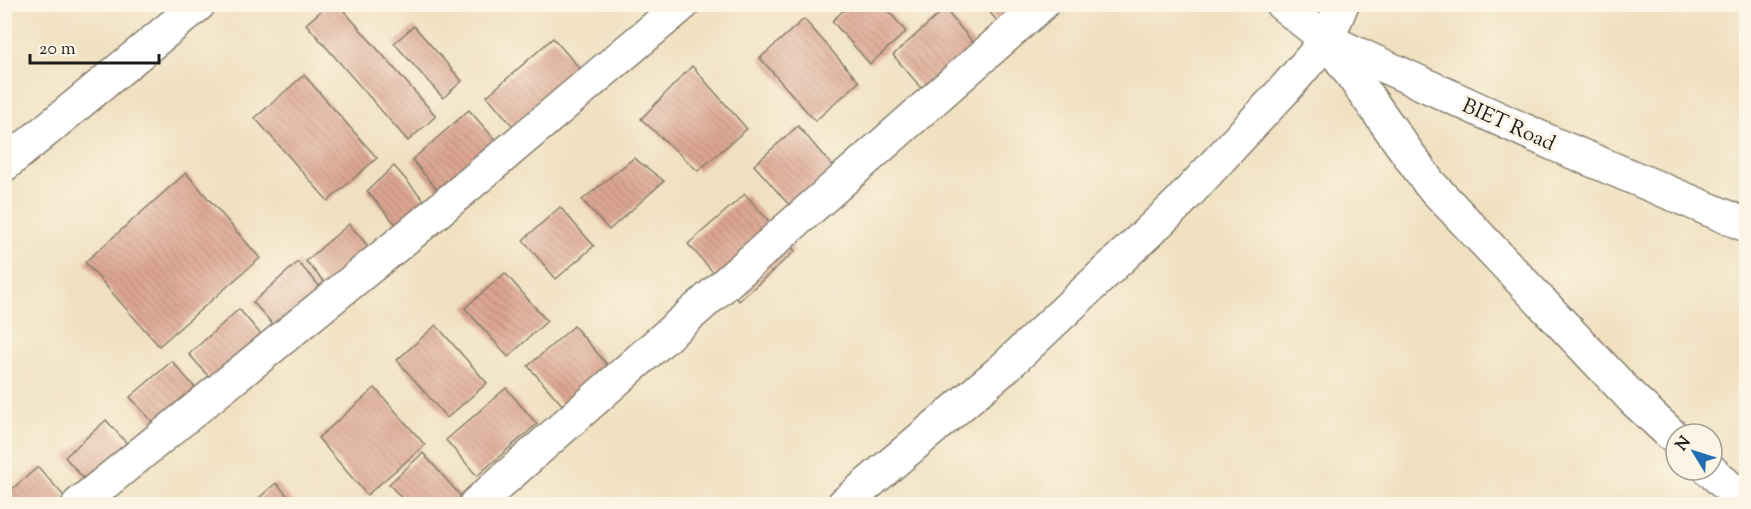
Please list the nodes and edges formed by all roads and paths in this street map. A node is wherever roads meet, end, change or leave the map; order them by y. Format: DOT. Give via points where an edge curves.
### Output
graph roads {
  1 [pos="199,4"];
  2 [pos="683,4"];
  3 [pos="1042,4"];
  4 [pos="1282,4"];
  5 [pos="1342,4"];
  6 [pos="1327,40"];
  7 [pos="4,165"];
  8 [pos="1746,225"];
  9 [pos="1664,428"];
  10 [pos="1723,482"];
  11 [pos="1746,503"];
  12 [pos="79,504"];
  13 [pos="476,504"];
  14 [pos="844,504"];
  1 -- 7 [label="street"];
  2 -- 12 [label="street" via="414,232"];
  3 -- 13 [label="street"];
  4 -- 6 [label="street, BIET Road"];
  5 -- 6 [label="street"];
  6 -- 8 [label="street, BIET Road" via="1556,145"];
  6 -- 9 [label="street" via="1429,183"];
  6 -- 14 [label="street" via="1178,204 1002,370"];
  10 -- 11 [label="street"];
}
